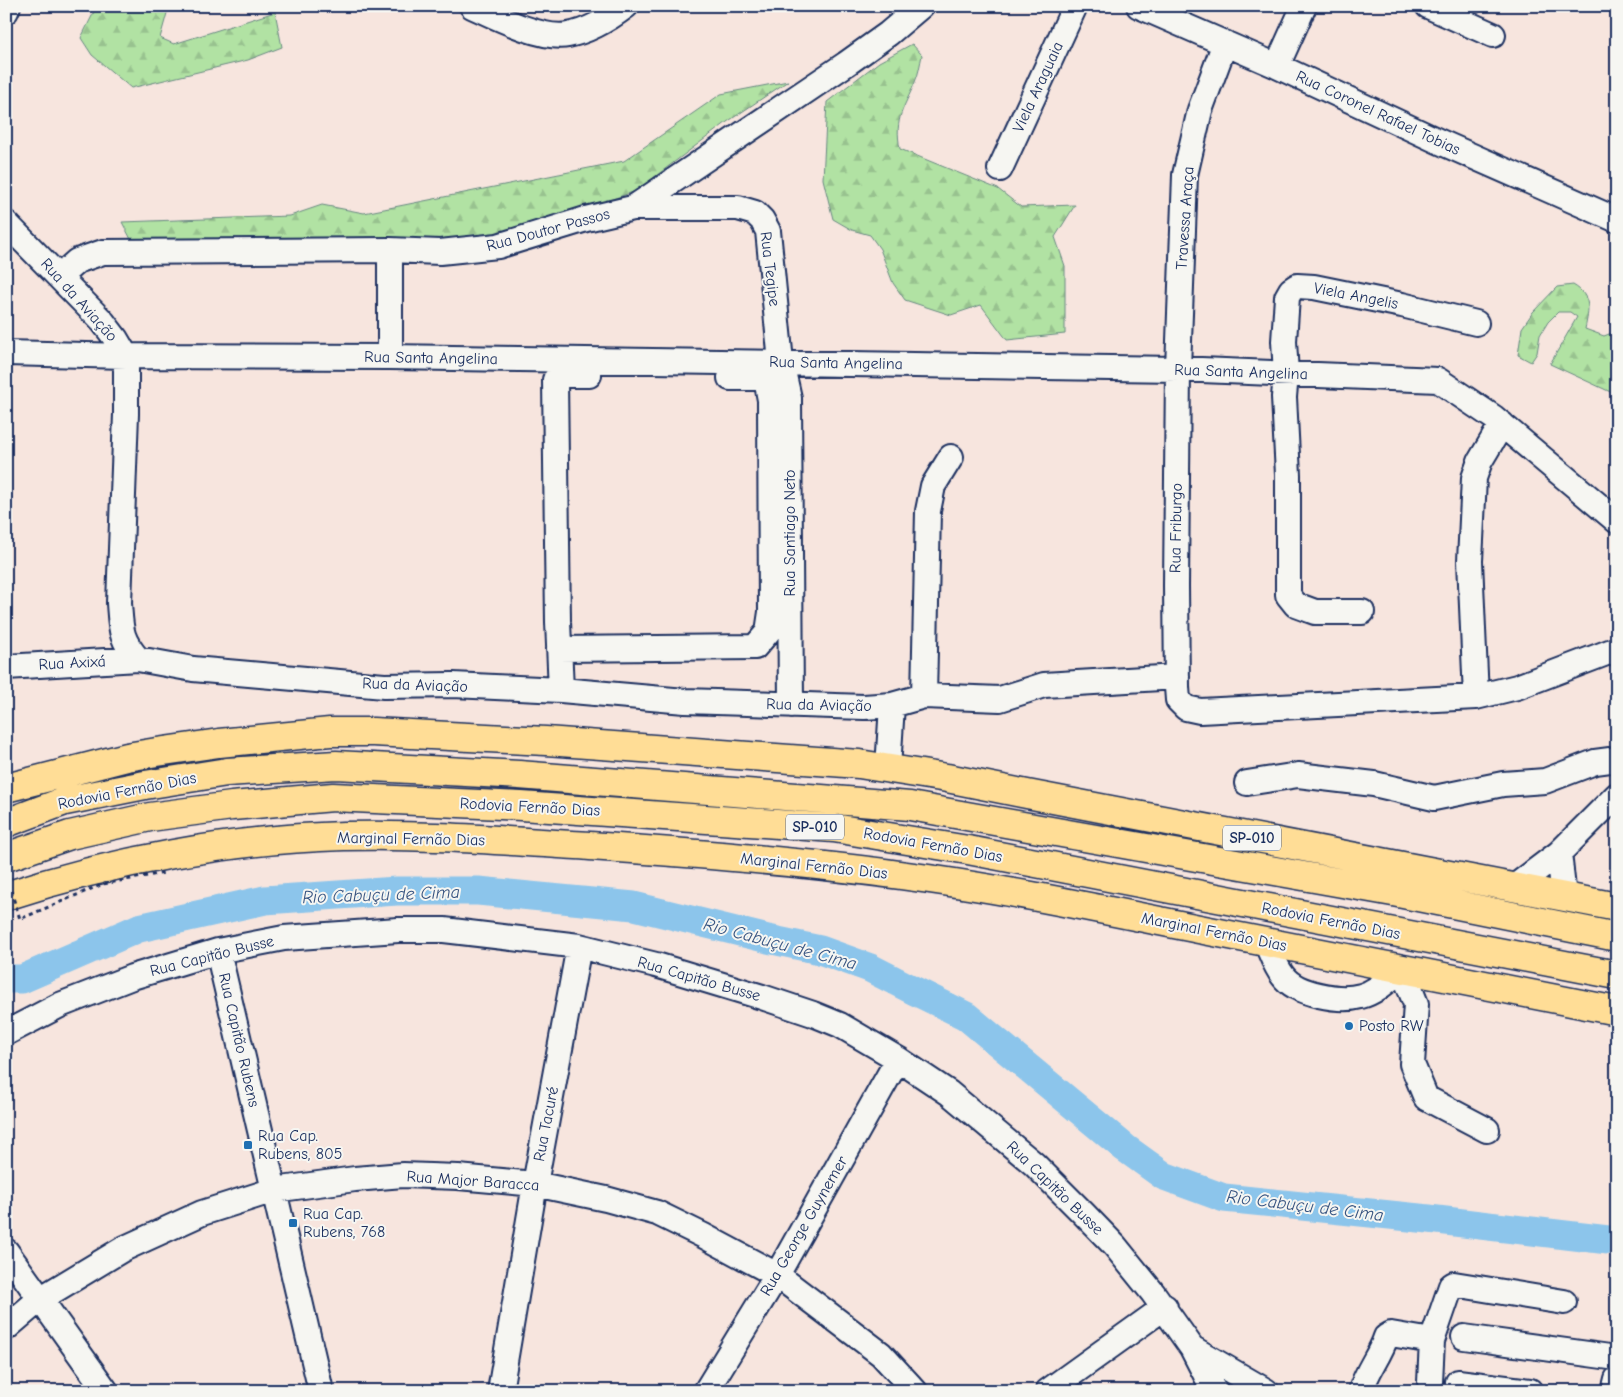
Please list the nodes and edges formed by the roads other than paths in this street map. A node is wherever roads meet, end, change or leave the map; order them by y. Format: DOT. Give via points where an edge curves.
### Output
graph roads {
  1 [pos="8,6"];
  2 [pos="472,6"];
  3 [pos="626,6"];
  4 [pos="921,6"];
  5 [pos="1075,6"];
  6 [pos="1304,6"];
  7 [pos="1428,6"];
  8 [pos="1150,8"];
  9 [pos="6,11"];
  10 [pos="1493,35"];
  11 [pos="1225,43"];
  12 [pos="1277,66"];
  13 [pos="1000,169"];
  14 [pos="633,208"];
  15 [pos="1617,220"];
  16 [pos="6,223"];
  17 [pos="390,250"];
  18 [pos="59,277"];
  19 [pos="1476,322"];
  20 [pos="6,352"];
  21 [pos="126,356"];
  22 [pos="390,357"];
  23 [pos="780,362"];
  24 [pos="1178,369"];
  25 [pos="1286,374"];
  26 [pos="1502,424"];
  27 [pos="951,457"];
  28 [pos="1617,521"];
  29 [pos="1362,612"];
  30 [pos="559,649"];
  31 [pos="1617,649"];
  32 [pos="138,659"];
  33 [pos="6,667"];
  34 [pos="1177,682"];
  35 [pos="561,690"];
  36 [pos="924,696"];
  37 [pos="1476,697"];
  38 [pos="791,705"];
  39 [pos="892,705"];
  40 [pos="1617,761"];
  41 [pos="888,768"];
  42 [pos="1247,782"];
  43 [pos="6,788"];
  44 [pos="1617,795"];
  45 [pos="6,823"];
  46 [pos="1559,853"];
  47 [pos="6,857"];
  48 [pos="1513,888"];
  49 [pos="6,896"];
  50 [pos="1564,897"];
  51 [pos="1617,907"];
  52 [pos="1617,937"];
  53 [pos="1266,942"];
  54 [pos="579,946"];
  55 [pos="218,951"];
  56 [pos="1402,969"];
  57 [pos="1617,975"];
  58 [pos="1617,1011"];
  59 [pos="6,1033"];
  60 [pos="898,1059"];
  61 [pos="1487,1130"];
  62 [pos="535,1184"];
  63 [pos="274,1190"];
  64 [pos="6,1251"];
  65 [pos="776,1275"];
  66 [pos="40,1299"];
  67 [pos="1564,1302"];
  68 [pos="1165,1307"];
  69 [pos="6,1328"];
  70 [pos="1464,1337"];
  71 [pos="1432,1341"];
  72 [pos="1192,1348"];
  73 [pos="1617,1358"];
  74 [pos="1617,1379"];
  75 [pos="1430,1382"];
  76 [pos="1458,1382"];
  77 [pos="716,1386"];
  78 [pos="106,1391"];
  79 [pos="321,1391"];
  80 [pos="500,1391"];
  81 [pos="916,1391"];
  82 [pos="1048,1391"];
  83 [pos="1214,1391"];
  84 [pos="1266,1391"];
  85 [pos="1361,1391"];
  86 [pos="1530,1391"];
  87 [pos="1614,1391"];
  1 -- 9 [label="street"];
  2 -- 3 [label="street" via="530,30 566,36 608,20"];
  4 -- 14 [label="street, Rua Doutor Passos" via="846,64"];
  5 -- 13 [label="street, Viela Araguaia"];
  6 -- 12 [label="street"];
  7 -- 10 [label="street"];
  8 -- 11 [label="street, Rua Coronel Rafael Tobias"];
  11 -- 12 [label="street, Rua Coronel Rafael Tobias"];
  11 -- 24 [label="street, Travessa Araça" via="1200,110 1185,175"];
  12 -- 15 [label="street, Rua Coronel Rafael Tobias"];
  14 -- 17 [label="street, Rua Doutor Passos" via="498,246 440,252"];
  14 -- 23 [label="street, Rua Tegipe" via="738,208 755,213 762,220 768,231"];
  16 -- 18 [label="street, Rua da Aviação"];
  17 -- 18 [label="street, Rua Doutor Passos" via="104,252 77,261"];
  17 -- 22 [label="street"];
  18 -- 21 [label="street, Rua da Aviação" via="103,322"];
  19 -- 25 [label="street, Viela Angelis" via="1330,290 1297,286 1287,297"];
  20 -- 21 [label="street, Rua Santa Angelina"];
  21 -- 22 [label="street, Rua Santa Angelina"];
  21 -- 32 [label="street, Rua da Aviação" via="119,603 121,632"];
  22 -- 23 [label="street, Rua Santa Angelina"];
  23 -- 24 [label="street, Rua Santa Angelina"];
  23 -- 38 [label="street, Rua Santiago Neto" via="789,398"];
  24 -- 25 [label="street, Rua Santa Angelina"];
  24 -- 34 [label="street, Rua Friburgo"];
  25 -- 26 [label="street, Rua Santa Angelina" via="1438,380"];
  25 -- 29 [label="street" via="1288,595 1296,605 1315,612"];
  26 -- 28 [label="street, Rua Santa Angelina"];
  26 -- 37 [label="street" via="1474,478 1470,561"];
  27 -- 36 [label="street" via="933,486 928,511"];
  30 -- 30 [label="street" via="755,647 768,632 771,612 770,400 764,380 559,376 555,380"];
  30 -- 35 [label="street"];
  31 -- 37 [label="street" via="1517,687"];
  32 -- 33 [label="street, Rua Axixá"];
  32 -- 35 [label="street, Rua da Aviação" via="193,670 384,686 453,685"];
  34 -- 36 [label="street, Rua da Aviação" via="1044,685 1000,699"];
  34 -- 37 [label="street" via="1178,700 1186,708 1200,712"];
  35 -- 38 [label="street, Rua da Aviação" via="685,701"];
  36 -- 39 [label="street, Rua da Aviação"];
  38 -- 39 [label="street, Rua da Aviação"];
  39 -- 41 [label="street"];
  40 -- 42 [label="street" via="1595,762 1545,782 1503,784 1434,798 1374,784 1298,775"];
  41 -- 43 [label="highway, SP-010" via="546,741 330,732 219,743 127,757"];
  41 -- 48 [label="highway, SP-010"];
  44 -- 46 [label="street"];
  45 -- 52 [label="highway, Rodovia Fernão Dias / SP-010" via="65,801 227,772 336,765 519,775 910,806 1393,892"];
  46 -- 48 [label="street"];
  46 -- 50 [label="street"];
  47 -- 57 [label="highway, Rodovia Fernão Dias / SP-010" via="70,835 150,817 333,797 521,806 824,828 968,850"];
  48 -- 50 [label="highway, SP-010"];
  49 -- 53 [label="highway, Marginal Fernão Dias / SP-010" via="81,874 252,842 344,836 454,838 665,851 895,874 1089,907"];
  50 -- 51 [label="highway, SP-010"];
  53 -- 56 [label="highway, Marginal Fernão Dias / SP-010"];
  53 -- 56 [label="street" via="1282,976 1303,990 1323,996 1348,999 1362,996"];
  54 -- 55 [label="street, Rua Capitão Busse" via="444,930 398,930 284,938"];
  54 -- 60 [label="street, Rua Capitão Busse" via="656,965 813,1014 840,1025"];
  54 -- 62 [label="street, Rua Tacuré"];
  55 -- 59 [label="street, Rua Capitão Busse" via="132,977 60,1005"];
  55 -- 63 [label="street, Rua Capitão Rubens"];
  56 -- 58 [label="highway, Marginal Fernão Dias / SP-010"];
  56 -- 61 [label="street" via="1416,1004 1412,1064 1426,1098"];
  60 -- 65 [label="street, Rua George Guynemer"];
  60 -- 68 [label="street, Rua Capitão Busse" via="949,1093 1034,1164 1115,1246"];
  62 -- 63 [label="street, Rua Major Baracca" via="403,1175"];
  62 -- 65 [label="street, Rua Major Baracca" via="656,1213"];
  62 -- 80 [label="street, Rua Tacuré"];
  63 -- 66 [label="street, Rua Major Baracca" via="202,1213 145,1238"];
  63 -- 79 [label="street, Rua Capitão Rubens"];
  64 -- 66 [label="street"];
  65 -- 77 [label="street, Rua George Guynemer"];
  65 -- 81 [label="street, Rua Major Baracca" via="881,1354"];
  66 -- 69 [label="street, Rua Major Baracca"];
  66 -- 78 [label="street"];
  67 -- 71 [label="street" via="1454,1284"];
  68 -- 72 [label="street, Rua Capitão Busse"];
  68 -- 82 [label="street"];
  70 -- 73 [label="street"];
  71 -- 75 [label="street"];
  71 -- 85 [label="street" via="1391,1334 1386,1337 1364,1378"];
  72 -- 83 [label="street"];
  72 -- 84 [label="street, Rua Capitão Busse"];
  74 -- 87 [label="street"];
  76 -- 86 [label="street"];
}
